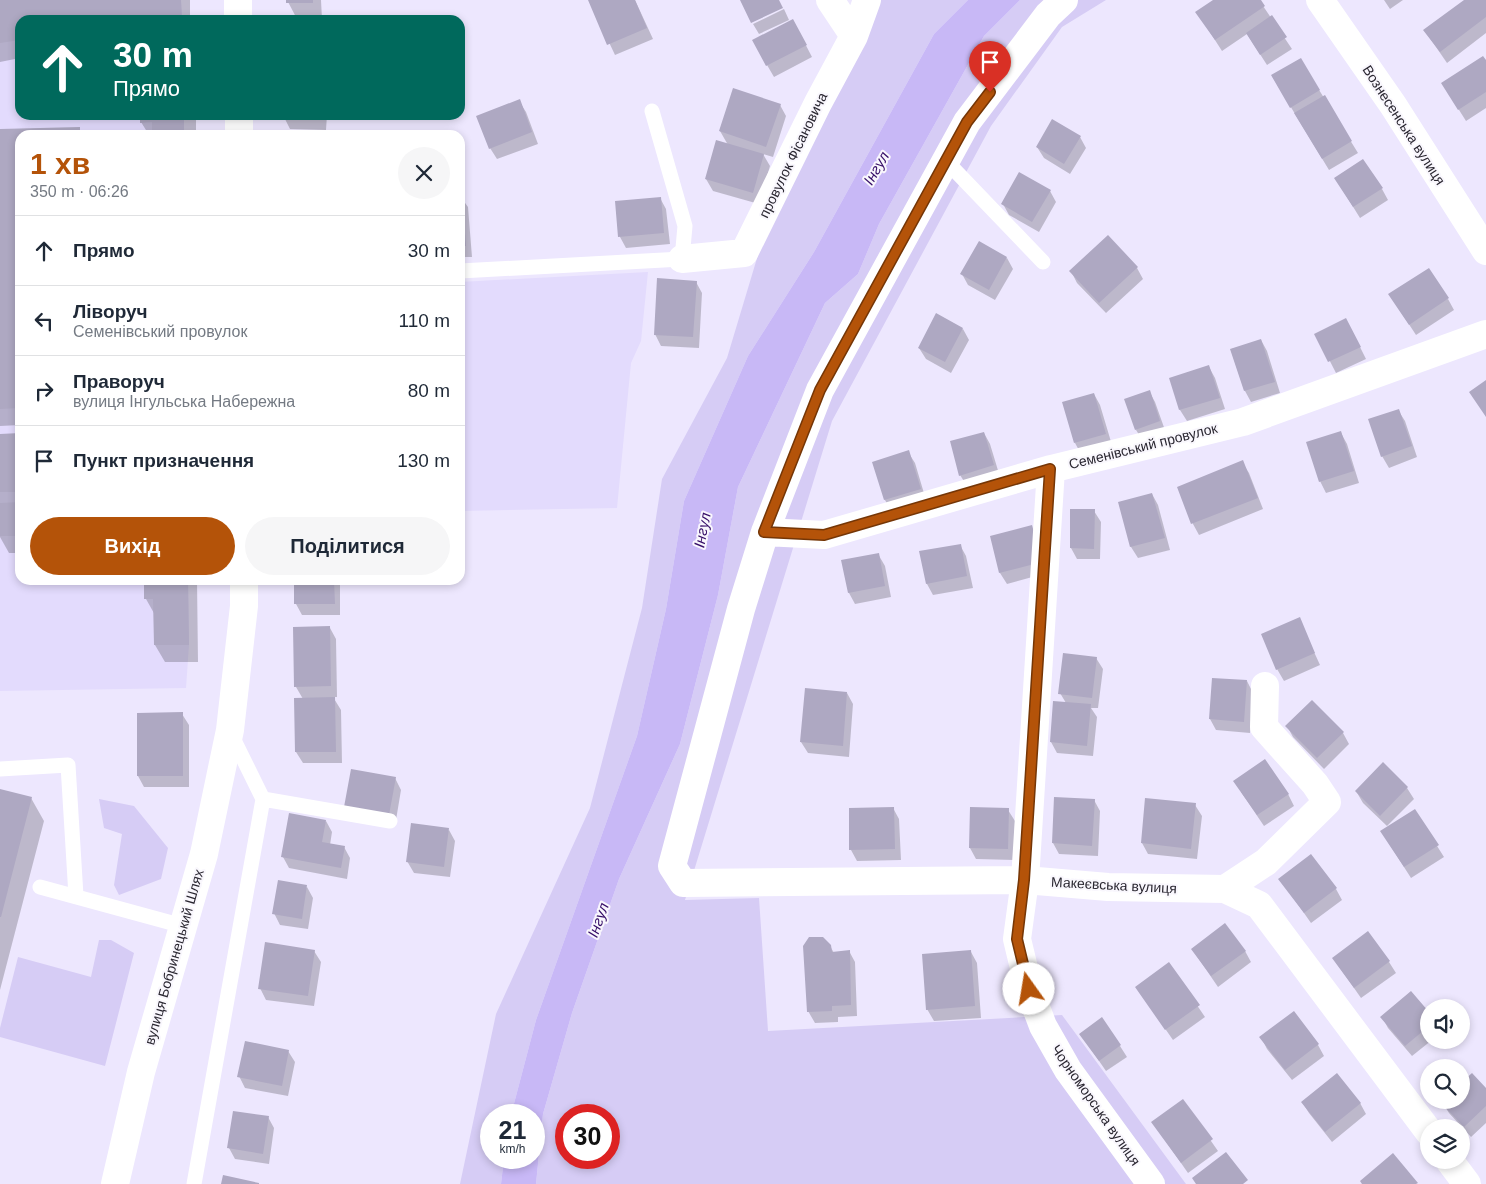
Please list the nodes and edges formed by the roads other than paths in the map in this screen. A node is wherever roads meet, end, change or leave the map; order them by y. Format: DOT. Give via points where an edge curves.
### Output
graph roads {
  1 [pos="238,0"];
  2 [pos="830,0"];
  3 [pos="867,0"];
  4 [pos="1064,0"];
  5 [pos="1320,0"];
  6 [pos="238,15"];
  7 [pos="854,36"];
  8 [pos="652,111"];
  9 [pos="946,161"];
  10 [pos="1486,251"];
  11 [pos="682,259"];
  12 [pos="1043,262"];
  13 [pos="465,271"];
  14 [pos="1486,334"];
  15 [pos="1050,469"];
  16 [pos="764,532"];
  17 [pos="244,585"];
  18 [pos="1265,686"];
  19 [pos="230,730"];
  20 [pos="0,769"];
  21 [pos="263,799"];
  22 [pos="390,821"];
  23 [pos="1024,880"];
  24 [pos="40,887"];
  25 [pos="1225,889"];
  26 [pos="76,896"];
  27 [pos="183,926"];
  28 [pos="1420,1120"];
  29 [pos="1456,1169"];
  30 [pos="116,1184"];
  31 [pos="194,1184"];
  32 [pos="1151,1184"];
  33 [pos="1467,1184"];
  1 -- 6 [label="street"];
  2 -- 7 [label="street"];
  3 -- 7 [label="street, провулок Фісановича"];
  4 -- 9 [label="street" via="1048,14 967,122"];
  5 -- 10 [label="street, Вознесенська вулиця"];
  7 -- 11 [label="street, провулок Фісановича" via="744,253"];
  8 -- 11 [label="lane" via="685,226"];
  9 -- 12 [label="lane"];
  9 -- 16 [label="street" via="820,390"];
  11 -- 13 [label="lane"];
  14 -- 15 [label="street, Семенівський провулок" via="1243,422"];
  15 -- 16 [label="street, Семенівський провулок" via="824,535"];
  15 -- 23 [label="street, Чорноморська вулиця"];
  16 -- 23 [label="street, Макеєвська вулиця" via="672,866 682,883"];
  17 -- 19 [label="street, вулиця Бобринецький Шлях"];
  18 -- 25 [label="street" via="1264,727 1327,802 1266,862"];
  19 -- 21 [label="lane"];
  19 -- 27 [label="street, вулиця Бобринецький Шлях" via="204,854"];
  20 -- 26 [label="lane" via="68,765"];
  21 -- 22 [label="lane"];
  21 -- 31 [label="lane"];
  23 -- 25 [label="street, Макеєвська вулиця" via="1108,888"];
  23 -- 32 [label="street, Чорноморська вулиця" via="1017,939 1029,989 1043,1026 1068,1070"];
  24 -- 26 [label="lane"];
  25 -- 28 [label="street, Макеєвська вулиця" via="1259,905"];
  26 -- 27 [label="lane"];
  27 -- 30 [label="street, вулиця Бобринецький Шлях" via="141,1072"];
  29 -- 33 [label="street"];
}
